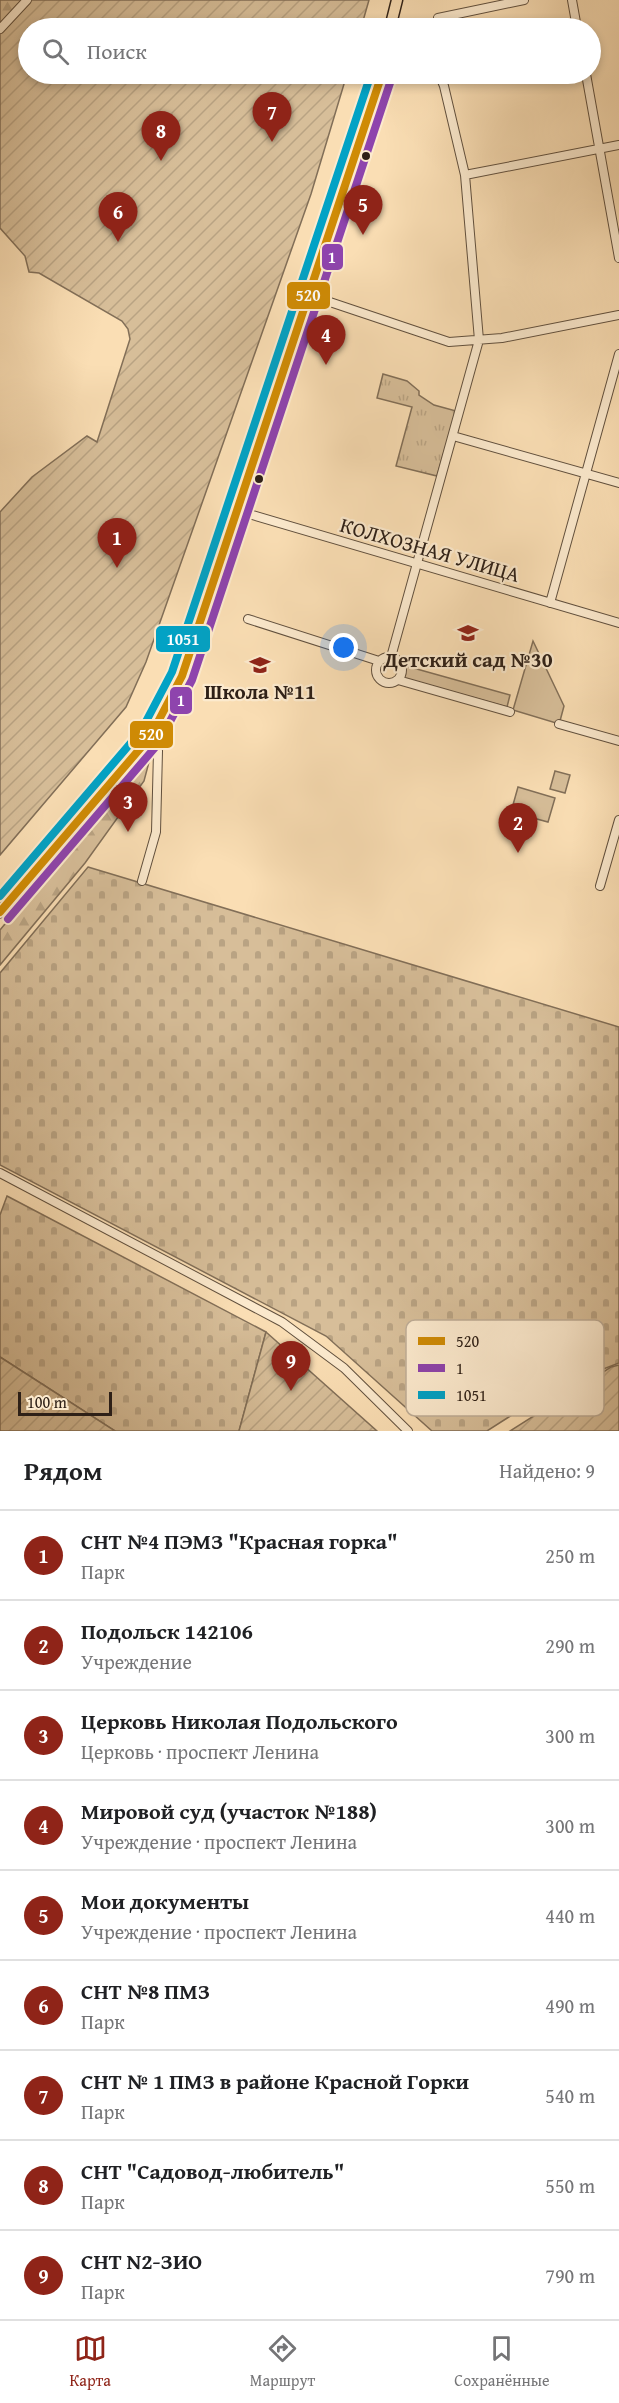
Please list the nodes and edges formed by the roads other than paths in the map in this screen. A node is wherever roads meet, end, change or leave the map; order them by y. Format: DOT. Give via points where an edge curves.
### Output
graph roads {
  1 [pos="27,0"];
  2 [pos="397,0"];
  3 [pos="404,0"];
  4 [pos="524,0"];
  5 [pos="572,0"];
  6 [pos="392,18"];
  7 [pos="400,18"];
  8 [pos="438,18"];
  9 [pos="576,18"];
  10 [pos="0,29"];
  11 [pos="372,84"];
  12 [pos="379,84"];
  13 [pos="443,84"];
  14 [pos="588,84"];
  15 [pos="619,145"];
  16 [pos="599,148"];
  17 [pos="465,175"];
  18 [pos="619,258"];
  19 [pos="309,295"];
  20 [pos="619,315"];
  21 [pos="479,340"];
  22 [pos="619,354"];
  23 [pos="453,436"];
  24 [pos="587,474"];
  25 [pos="619,483"];
  26 [pos="234,510"];
  27 [pos="416,565"];
  28 [pos="550,603"];
  29 [pos="248,619"];
  30 [pos="619,623"];
  31 [pos="391,657"];
  32 [pos="379,661"];
  33 [pos="398,680"];
  34 [pos="510,712"];
  35 [pos="560,724"];
  36 [pos="150,737"];
  37 [pos="619,741"];
  38 [pos="619,820"];
  39 [pos="142,881"];
  40 [pos="600,886"];
  41 [pos="0,901"];
  42 [pos="0,912"];
  43 [pos="0,1173"];
  44 [pos="408,1431"];
  1 -- 10 [label="street"];
  2 -- 6 [label="main road"];
  3 -- 7 [label="main road"];
  4 -- 8 [label="street"];
  5 -- 9 [label="street"];
  11 -- 26 [label="main road"];
  12 -- 19 [label="main road"];
  13 -- 17 [label="street"];
  14 -- 16 [label="street"];
  15 -- 16 [label="street"];
  16 -- 17 [label="street"];
  16 -- 18 [label="street"];
  17 -- 21 [label="street"];
  19 -- 21 [label="street" via="449,342"];
  19 -- 26 [label="main road"];
  20 -- 21 [label="street"];
  21 -- 23 [label="street"];
  22 -- 24 [label="street"];
  23 -- 24 [label="street"];
  23 -- 27 [label="street"];
  24 -- 25 [label="street"];
  24 -- 28 [label="street"];
  26 -- 27 [label="street, КОЛХОЗНАЯ УЛИЦА"];
  26 -- 36 [label="main road" via="182,676"];
  26 -- 41 [label="main road" via="176,672 156,714"];
  27 -- 28 [label="street, КОЛХОЗНАЯ УЛИЦА"];
  27 -- 31 [label="street"];
  28 -- 30 [label="street, КОЛХОЗНАЯ УЛИЦА"];
  29 -- 32 [label="street"];
  31 -- 32 [label="street"];
  31 -- 33 [label="street" via="401,664"];
  32 -- 33 [label="street" via="379,677 386,682"];
  33 -- 34 [label="street"];
  35 -- 37 [label="street"];
  36 -- 39 [label="street" via="158,752 156,832"];
  36 -- 42 [label="main road"];
  38 -- 40 [label="street"];
  43 -- 44 [label="street" via="282,1322 344,1368"];
}
